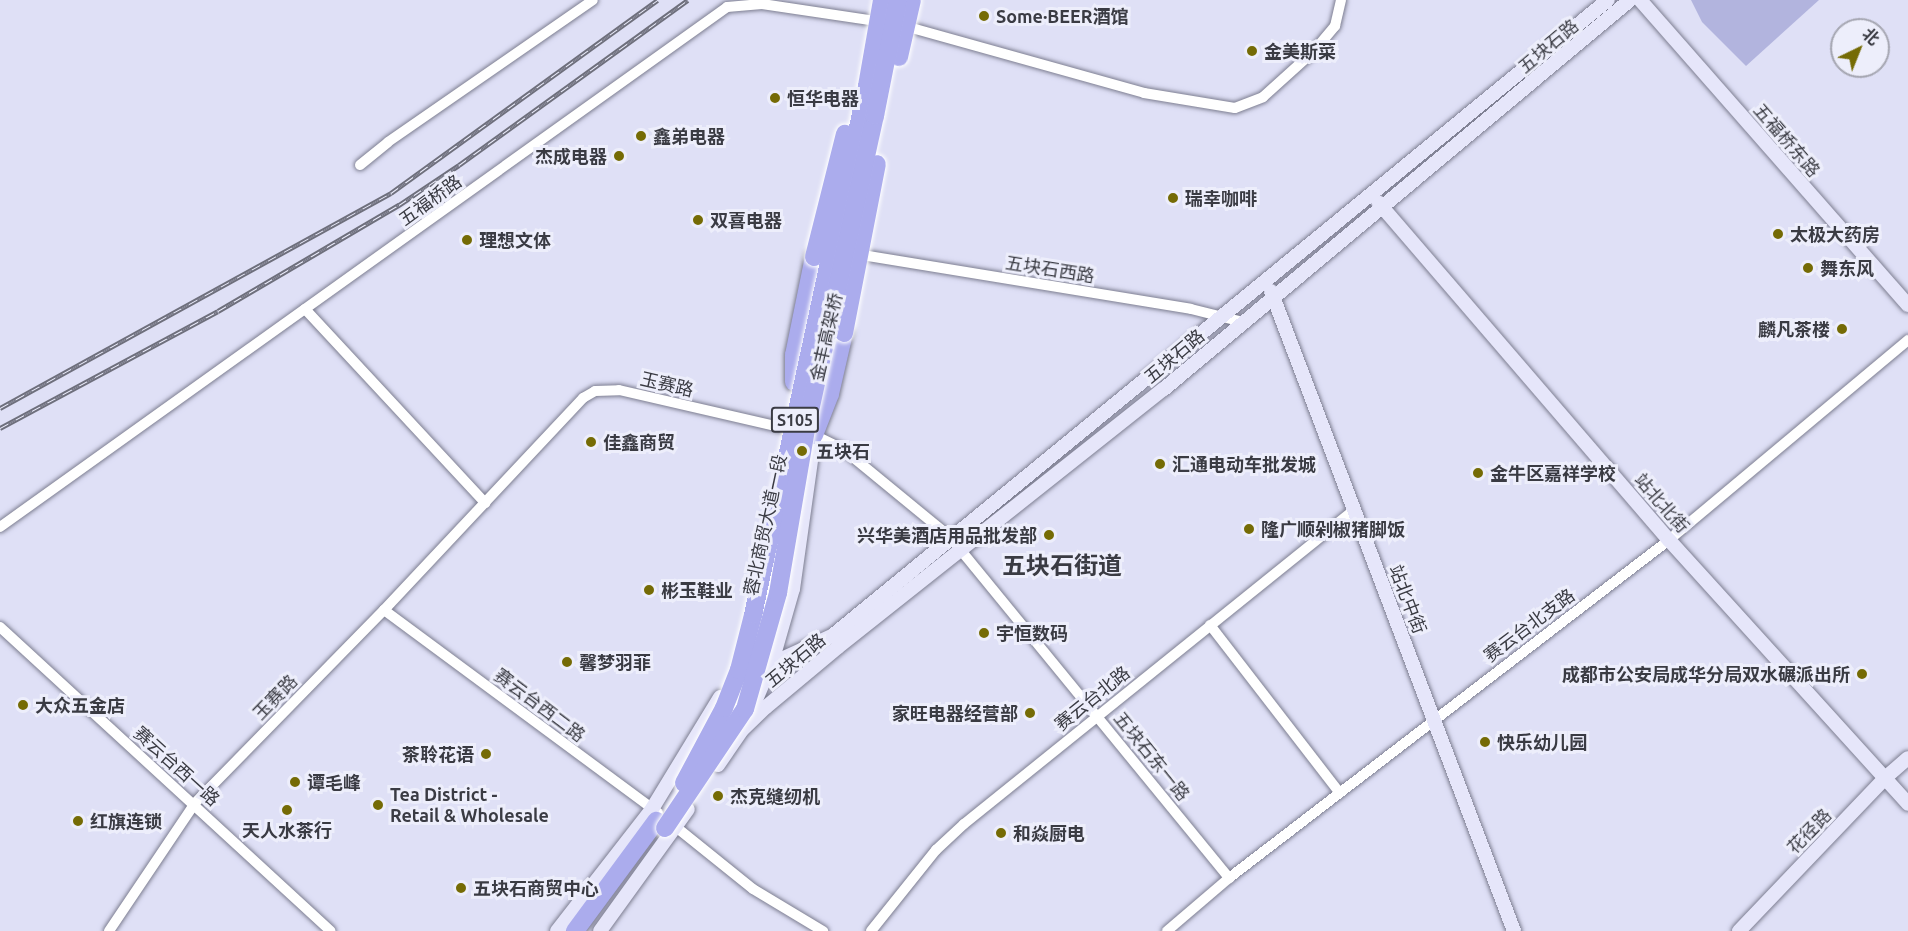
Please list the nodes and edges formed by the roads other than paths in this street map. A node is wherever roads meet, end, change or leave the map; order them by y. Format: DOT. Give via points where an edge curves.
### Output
graph roads {
  1 [pos="594,0"];
  2 [pos="873,0"];
  3 [pos="881,0"];
  4 [pos="900,0"];
  5 [pos="912,0"];
  6 [pos="1341,0"];
  7 [pos="1608,0"];
  8 [pos="1632,1"];
  9 [pos="877,22"];
  10 [pos="906,26"];
  11 [pos="360,165"];
  12 [pos="1371,193"];
  13 [pos="1383,207"];
  14 [pos="850,253"];
  15 [pos="1265,281"];
  16 [pos="1275,297"];
  17 [pos="1908,305"];
  18 [pos="305,309"];
  19 [pos="1221,316"];
  20 [pos="1243,322"];
  21 [pos="1908,340"];
  22 [pos="794,382"];
  23 [pos="784,429"];
  24 [pos="814,435"];
  25 [pos="485,503"];
  26 [pos="1353,510"];
  27 [pos="0,527"];
  28 [pos="950,537"];
  29 [pos="1669,540"];
  30 [pos="961,549"];
  31 [pos="384,610"];
  32 [pos="1210,625"];
  33 [pos="0,627"];
  34 [pos="772,662"];
  35 [pos="721,695"];
  36 [pos="1098,714"];
  37 [pos="1435,718"];
  38 [pos="740,732"];
  39 [pos="1908,758"];
  40 [pos="1885,778"];
  41 [pos="1340,793"];
  42 [pos="195,803"];
  43 [pos="1908,804"];
  44 [pos="662,821"];
  45 [pos="1229,878"];
  46 [pos="109,931"];
  47 [pos="331,931"];
  48 [pos="557,931"];
  49 [pos="575,931"];
  50 [pos="589,931"];
  51 [pos="600,931"];
  52 [pos="823,931"];
  53 [pos="871,931"];
  54 [pos="1167,931"];
  55 [pos="1514,931"];
  56 [pos="1738,931"];
  1 -- 11 [label="street"];
  2 -- 22 [label="highway, bridge" via="857,84 814,257 794,355"];
  3 -- 9 [label="street, 蓉北商贸大道一段"];
  3 -- 44 [label="highway, 金丰高架桥 / S105, bridge" via="865,98 739,670 724,708"];
  4 -- 10 [label="main road, 蓉北商贸大道一段"];
  4 -- 44 [label="highway, 金丰高架桥 / S105, bridge" via="806,429 778,593 746,709"];
  5 -- 24 [label="highway, bridge" via="844,333 830,394"];
  6 -- 10 [label="street, 五福桥路" via="1335,26 1314,51 1263,97 1235,108 1144,93"];
  7 -- 12 [label="main road, 五块石路"];
  8 -- 13 [label="main road, 五块石路"];
  8 -- 17 [label="main road, 五福桥东路"];
  9 -- 10 [label="street, 五福桥路"];
  9 -- 18 [label="street, 五福桥路" via="762,4 728,8"];
  9 -- 22 [label="main road, 蓉北商贸大道一段"];
  10 -- 14 [label="main road, 蓉北商贸大道一段"];
  12 -- 13 [label="main road, 站北北街"];
  12 -- 15 [label="main road, 五块石路"];
  13 -- 16 [label="main road, 五块石路"];
  13 -- 29 [label="main road, 站北北街"];
  14 -- 19 [label="street, 五块石西路"];
  14 -- 24 [label="main road, 蓉北商贸大道一段"];
  15 -- 16 [label="main road, 站北中街"];
  15 -- 19 [label="main road, 五块石路"];
  16 -- 20 [label="main road, 五块石路"];
  16 -- 26 [label="main road, 站北中街"];
  18 -- 25 [label="street"];
  18 -- 27 [label="street, 五福桥路"];
  19 -- 20 [label="street, 五块石西路"];
  19 -- 28 [label="main road, 五块石路"];
  20 -- 30 [label="main road, 五块石路"];
  21 -- 29 [label="street, 赛云台北支路"];
  22 -- 23 [label="main road, 蓉北商贸大道一段"];
  23 -- 24 [label="street, 玉赛路"];
  23 -- 25 [label="street, 玉赛路" via="618,390 595,391 583,398"];
  23 -- 35 [label="main road, 蓉北商贸大道一段" via="734,672"];
  24 -- 28 [label="street, 五块石东一路" via="843,449"];
  24 -- 34 [label="main road, 蓉北商贸大道一段" via="793,589"];
  25 -- 31 [label="street, 玉赛路"];
  26 -- 32 [label="street, 赛云台北路"];
  26 -- 37 [label="main road, 站北中街"];
  28 -- 30 [label="street, 五块石东一路"];
  28 -- 34 [label="main road, 五块石路" via="832,636"];
  29 -- 37 [label="street, 赛云台北支路"];
  29 -- 40 [label="main road, 站北北街"];
  30 -- 36 [label="street, 五块石东一路"];
  30 -- 38 [label="main road, 五块石路"];
  31 -- 42 [label="street, 玉赛路"];
  31 -- 44 [label="street, 赛云台西二路"];
  32 -- 36 [label="street, 赛云台北路"];
  32 -- 41 [label="street"];
  33 -- 42 [label="street, 赛云台西一路"];
  34 -- 35 [label="main road, 五块石路"];
  34 -- 38 [label="main road, 蓉北商贸大道一段"];
  35 -- 44 [label="main road, 蓉北商贸大道一段"];
  36 -- 45 [label="street, 五块石东一路"];
  36 -- 53 [label="street, 赛云台北路" via="936,850"];
  37 -- 41 [label="street, 赛云台北支路"];
  37 -- 55 [label="main road, 站北中街"];
  38 -- 44 [label="main road, 蓉北商贸大道一段"];
  39 -- 40 [label="main road, 花径路"];
  40 -- 43 [label="main road, 站北北街"];
  40 -- 56 [label="main road, 花径路"];
  41 -- 45 [label="street, 赛云台北支路"];
  42 -- 46 [label="street, 玉赛路"];
  42 -- 47 [label="street, 赛云台西一路"];
  44 -- 48 [label="main road, 蓉北商贸大道一段"];
  44 -- 49 [label="highway, 蓉北商贸大道一段"];
  44 -- 50 [label="highway"];
  44 -- 51 [label="main road, 蓉北商贸大道一段"];
  44 -- 52 [label="street, 赛云台西二路" via="753,889"];
  45 -- 54 [label="street, 赛云台北支路"];
}
